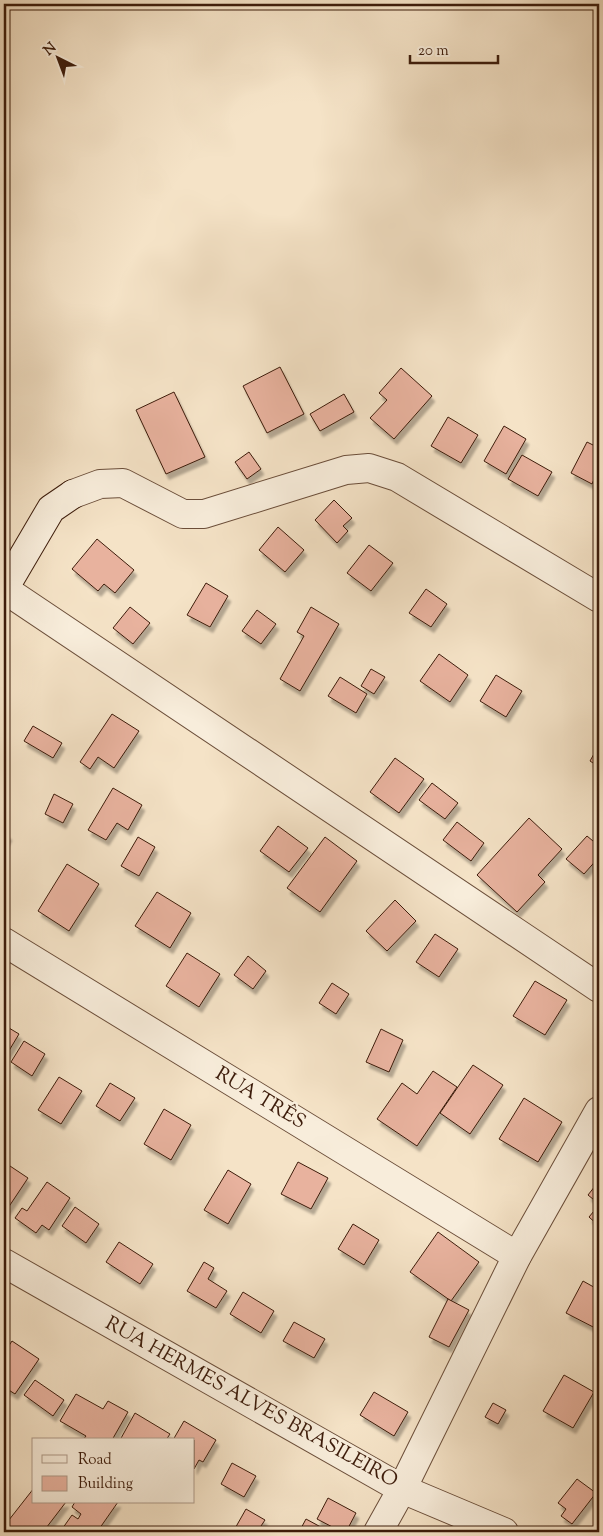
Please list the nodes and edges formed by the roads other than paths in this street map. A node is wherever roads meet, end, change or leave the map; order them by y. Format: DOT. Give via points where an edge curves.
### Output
graph roads {
  1 [pos="4,589"];
  2 [pos="599,598"];
  3 [pos="4,942"];
  4 [pos="599,988"];
  5 [pos="599,1111"];
  6 [pos="517,1256"];
  7 [pos="4,1263"];
  8 [pos="402,1488"];
  9 [pos="378,1532"];
  10 [pos="504,1532"];
  1 -- 2 [label="street" via="50,509 73,494 100,484 123,483 183,514 204,514 323,476 369,468 398,477"];
  1 -- 4 [label="street"];
  3 -- 6 [label="street, RUA TRÊS"];
  5 -- 6 [label="street"];
  6 -- 8 [label="street"];
  7 -- 8 [label="street, RUA HERMES ALVES BRASILEIRO"];
  8 -- 9 [label="street"];
  8 -- 10 [label="street, RUA HERMES ALVES BRASILEIRO"];
}
